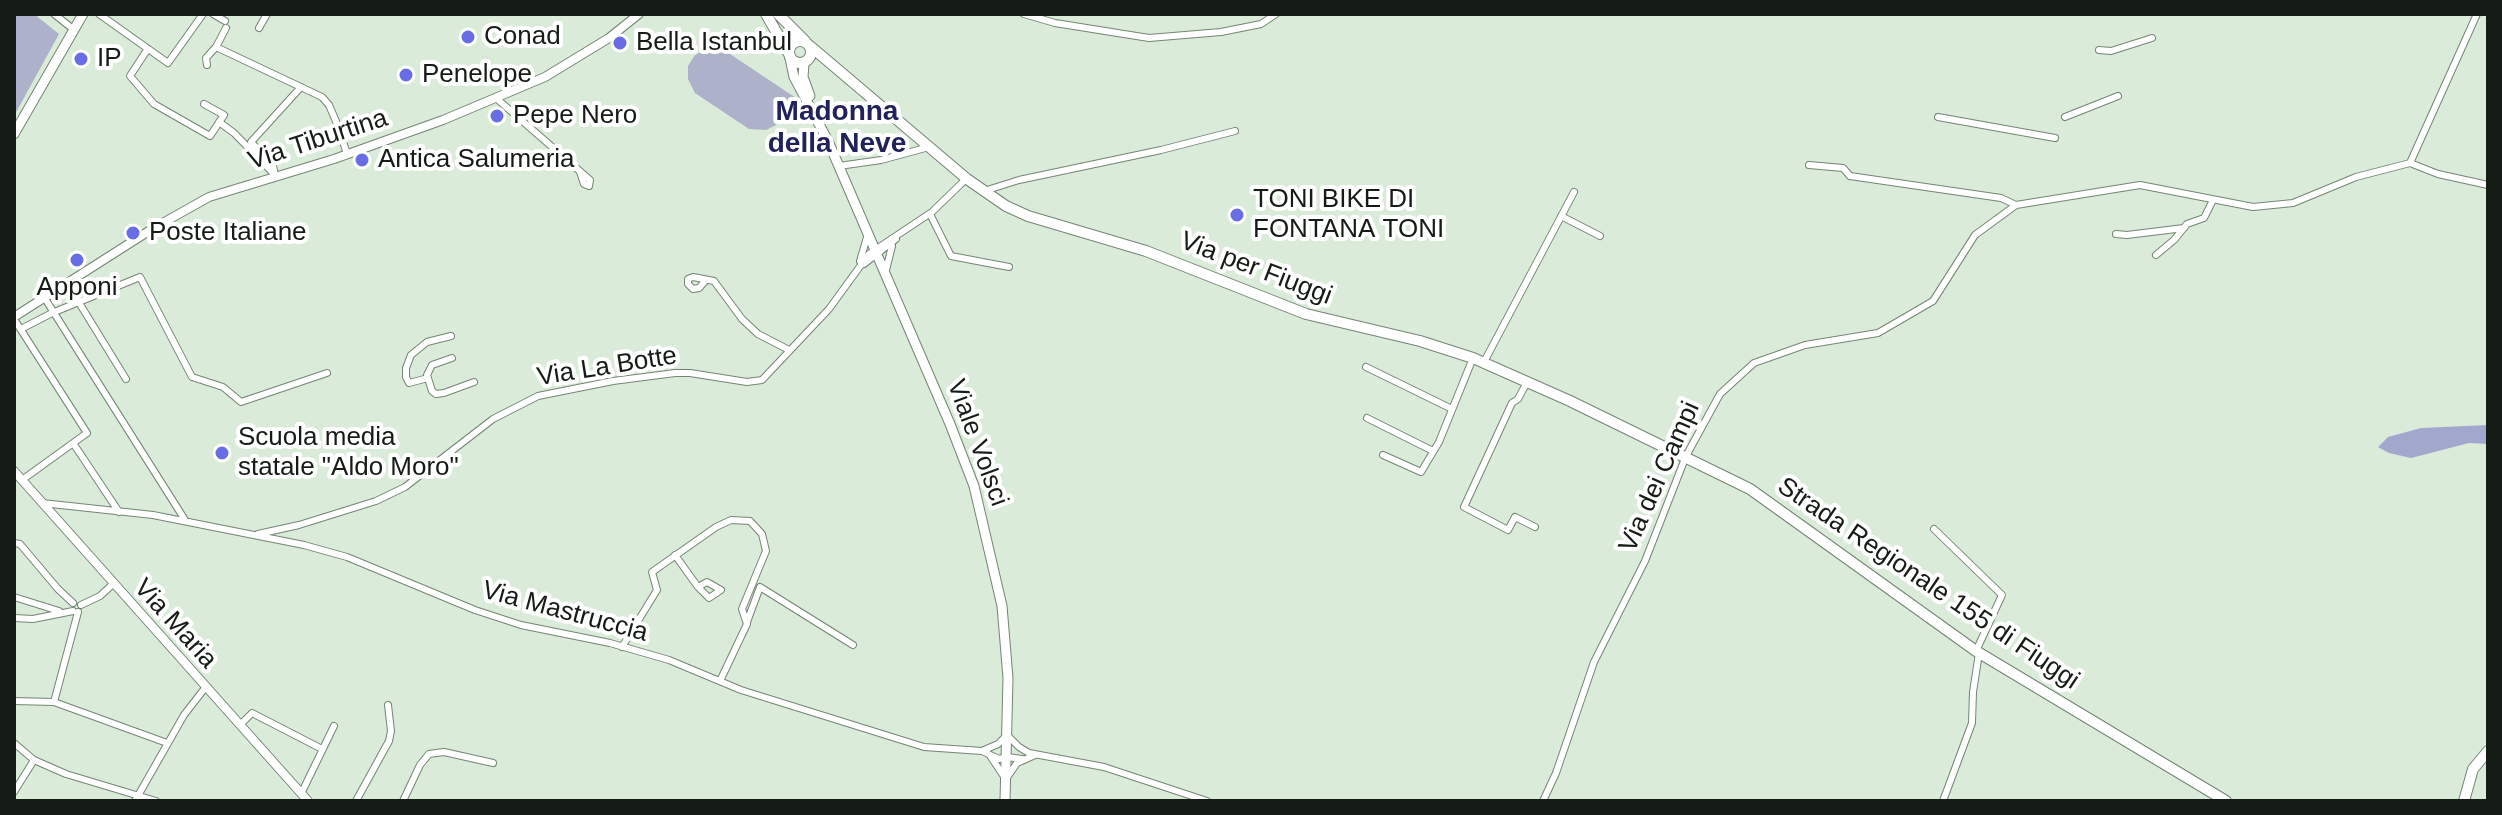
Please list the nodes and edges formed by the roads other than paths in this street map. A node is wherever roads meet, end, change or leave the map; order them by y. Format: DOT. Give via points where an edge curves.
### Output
graph roads {
  1 [pos="54,14"];
  2 [pos="83,14"];
  3 [pos="99,14"];
  4 [pos="203,14"];
  5 [pos="213,14"];
  6 [pos="267,14"];
  7 [pos="639,14"];
  8 [pos="766,14"];
  9 [pos="778,14"];
  10 [pos="1024,14"];
  11 [pos="1276,14"];
  12 [pos="2477,14"];
  13 [pos="259,28"];
  14 [pos="73,29"];
  15 [pos="2152,38"];
  16 [pos="807,44"];
  17 [pos="216,47"];
  18 [pos="147,50"];
  19 [pos="2099,50"];
  20 [pos="790,56"];
  21 [pos="806,61"];
  22 [pos="207,65"];
  23 [pos="840,73"];
  24 [pos="301,87"];
  25 [pos="2118,96"];
  26 [pos="496,98"];
  27 [pos="204,104"];
  28 [pos="1938,117"];
  29 [pos="2065,117"];
  30 [pos="219,122"];
  31 [pos="818,122"];
  32 [pos="1235,131"];
  33 [pos="14,134"];
  34 [pos="2055,138"];
  35 [pos="929,147"];
  36 [pos="347,154"];
  37 [pos="2410,163"];
  38 [pos="1809,165"];
  39 [pos="839,167"];
  40 [pos="580,172"];
  41 [pos="275,175"];
  42 [pos="967,179"];
  43 [pos="2488,185"];
  44 [pos="984,191"];
  45 [pos="1574,192"];
  46 [pos="2213,200"];
  47 [pos="2016,205"];
  48 [pos="930,214"];
  49 [pos="1561,216"];
  50 [pos="2184,228"];
  51 [pos="867,234"];
  52 [pos="901,234"];
  53 [pos="2116,234"];
  54 [pos="1600,236"];
  55 [pos="884,243"];
  56 [pos="893,243"];
  57 [pos="876,252"];
  58 [pos="2156,255"];
  59 [pos="861,266"];
  60 [pos="1009,267"];
  61 [pos="855,271"];
  62 [pos="887,278"];
  63 [pos="706,280"];
  64 [pos="44,297"];
  65 [pos="78,301"];
  66 [pos="52,313"];
  67 [pos="14,318"];
  68 [pos="21,329"];
  69 [pos="451,336"];
  70 [pos="789,350"];
  71 [pos="452,358"];
  72 [pos="1478,360"];
  73 [pos="1366,367"];
  74 [pos="327,373"];
  75 [pos="428,378"];
  76 [pos="126,379"];
  77 [pos="1527,381"];
  78 [pos="474,382"];
  79 [pos="1452,409"];
  80 [pos="1367,418"];
  81 [pos="73,443"];
  82 [pos="1433,451"];
  83 [pos="1383,455"];
  84 [pos="1686,456"];
  85 [pos="14,471"];
  86 [pos="22,480"];
  87 [pos="42,503"];
  88 [pos="119,512"];
  89 [pos="185,520"];
  90 [pos="1535,527"];
  91 [pos="1934,529"];
  92 [pos="255,535"];
  93 [pos="14,543"];
  94 [pos="675,555"];
  95 [pos="113,584"];
  96 [pos="698,587"];
  97 [pos="14,597"];
  98 [pos="77,609"];
  99 [pos="63,612"];
  100 [pos="14,618"];
  101 [pos="747,624"];
  102 [pos="853,645"];
  103 [pos="622,647"];
  104 [pos="1978,652"];
  105 [pos="720,681"];
  106 [pos="205,688"];
  107 [pos="14,701"];
  108 [pos="54,702"];
  109 [pos="388,705"];
  110 [pos="239,725"];
  111 [pos="334,726"];
  112 [pos="1007,735"];
  113 [pos="14,743"];
  114 [pos="167,743"];
  115 [pos="322,749"];
  116 [pos="2488,751"];
  117 [pos="987,752"];
  118 [pos="1007,756"];
  119 [pos="1024,756"];
  120 [pos="34,760"];
  121 [pos="493,763"];
  122 [pos="1006,781"];
  123 [pos="14,792"];
  124 [pos="305,797"];
  125 [pos="137,798"];
  126 [pos="156,801"];
  127 [pos="356,801"];
  128 [pos="403,801"];
  129 [pos="1005,801"];
  130 [pos="1207,801"];
  131 [pos="1543,801"];
  132 [pos="1943,801"];
  133 [pos="2226,801"];
  134 [pos="2464,801"];
  1 -- 14 [label="street"];
  2 -- 14 [label="main road"];
  3 -- 18 [label="street"];
  4 -- 18 [label="street" via="168,63"];
  5 -- 17 [label="street" via="225,24"];
  6 -- 13 [label="street"];
  7 -- 26 [label="street, Via Tiburtina" via="549,75"];
  8 -- 20 [label="main road, Viale Volsci"];
  9 -- 16 [label="main road"];
  10 -- 11 [label="street" via="1149,38 1221,32 1261,24"];
  12 -- 37 [label="street"];
  14 -- 33 [label="main road"];
  15 -- 19 [label="street"];
  16 -- 20 [label="main road" via="791,45"];
  16 -- 21 [label="main road" via="812,53"];
  16 -- 23 [label="main road, Via per Fiuggi"];
  17 -- 22 [label="street" via="206,58"];
  17 -- 24 [label="street"];
  18 -- 30 [label="street" via="130,76 154,104 210,136"];
  20 -- 21 [label="main road" via="797,63"];
  20 -- 31 [label="main road, Viale Volsci" via="794,77"];
  21 -- 23 [label="main road, Via per Fiuggi"];
  21 -- 31 [label="main road, Viale Volsci" via="803,77"];
  23 -- 35 [label="main road, Via per Fiuggi"];
  24 -- 36 [label="street" via="329,105"];
  24 -- 41 [label="street" via="251,142"];
  25 -- 29 [label="street"];
  26 -- 36 [label="street, Via Tiburtina"];
  26 -- 40 [label="street"];
  27 -- 30 [label="street" via="224,115"];
  28 -- 34 [label="street"];
  30 -- 41 [label="street"];
  31 -- 39 [label="main road, Viale Volsci"];
  32 -- 44 [label="street"];
  35 -- 39 [label="street"];
  35 -- 42 [label="main road, Via per Fiuggi"];
  36 -- 41 [label="street, Via Tiburtina"];
  37 -- 43 [label="street"];
  37 -- 46 [label="street, Via dei Campi" via="2356,177 2293,203 2253,207"];
  38 -- 47 [label="street" via="2001,198"];
  39 -- 51 [label="main road, Viale Volsci"];
  41 -- 64 [label="street, Via Tiburtina" via="209,197"];
  42 -- 44 [label="main road, Via per Fiuggi"];
  42 -- 48 [label="street"];
  44 -- 72 [label="main road, Via per Fiuggi" via="1028,216 1146,251 1306,314"];
  45 -- 49 [label="street"];
  46 -- 47 [label="street, Via dei Campi" via="2140,185"];
  46 -- 50 [label="street" via="2204,218"];
  47 -- 84 [label="street, Via dei Campi" via="1975,235 1933,301 1878,333 1805,345 1754,363 1720,394"];
  48 -- 52 [label="street"];
  48 -- 60 [label="street" via="951,256"];
  49 -- 54 [label="street"];
  49 -- 72 [label="street"];
  50 -- 53 [label="street"];
  50 -- 58 [label="street"];
  51 -- 55 [label="street"];
  51 -- 57 [label="main road, Viale Volsci"];
  51 -- 61 [label="street"];
  52 -- 55 [label="street"];
  52 -- 56 [label="street"];
  55 -- 57 [label="street"];
  56 -- 57 [label="street"];
  56 -- 62 [label="street"];
  57 -- 59 [label="street"];
  57 -- 61 [label="street"];
  57 -- 62 [label="main road, Viale Volsci"];
  59 -- 61 [label="street"];
  59 -- 62 [label="street" via="872,265"];
  61 -- 70 [label="street, Via La Botte" via="829,309"];
  62 -- 112 [label="main road, Viale Volsci" via="974,486 1002,606"];
  63 -- 70 [label="street" via="714,281 758,334"];
  64 -- 66 [label="street"];
  64 -- 67 [label="street, Via Tiburtina"];
  65 -- 66 [label="street"];
  65 -- 74 [label="street" via="140,277 192,377 223,387 241,402"];
  65 -- 76 [label="street"];
  66 -- 68 [label="street"];
  66 -- 89 [label="street"];
  67 -- 68 [label="street"];
  68 -- 81 [label="street" via="87,433"];
  69 -- 75 [label="street" via="427,342 411,355 406,368 409,383"];
  70 -- 92 [label="street, Via La Botte" via="755,381 675,373 538,396 493,419 395,492"];
  71 -- 75 [label="street" via="432,365"];
  72 -- 77 [label="main road, Via per Fiuggi"];
  72 -- 79 [label="street"];
  73 -- 79 [label="street"];
  75 -- 78 [label="street" via="436,394"];
  77 -- 84 [label="main road, Via per Fiuggi"];
  77 -- 90 [label="street" via="1464,507 1508,530 1515,517"];
  79 -- 82 [label="street"];
  80 -- 82 [label="street"];
  81 -- 86 [label="street"];
  81 -- 88 [label="street"];
  82 -- 83 [label="street" via="1421,472"];
  84 -- 104 [label="main road, Strada Regionale 155 di Fiuggi" via="1750,489"];
  84 -- 131 [label="street, Via dei Campi" via="1645,561 1594,662"];
  85 -- 86 [label="street, Via Maria"];
  86 -- 87 [label="street, Via Maria"];
  87 -- 88 [label="street, Via Mastruccia"];
  87 -- 95 [label="street, Via Maria"];
  88 -- 89 [label="street, Via Mastruccia"];
  89 -- 92 [label="street, Via Mastruccia"];
  91 -- 104 [label="street" via="2002,595"];
  92 -- 103 [label="street, Via Mastruccia" via="347,557 521,625"];
  93 -- 98 [label="street"];
  94 -- 96 [label="street"];
  94 -- 101 [label="street" via="731,520 750,521 766,551 742,609"];
  94 -- 103 [label="street" via="652,572 657,590"];
  95 -- 98 [label="street"];
  95 -- 106 [label="street, Via Maria"];
  97 -- 99 [label="street"];
  98 -- 99 [label="street"];
  98 -- 108 [label="street"];
  99 -- 100 [label="street"];
  101 -- 102 [label="street" via="760,587"];
  101 -- 105 [label="street"];
  103 -- 105 [label="street, Via Mastruccia"];
  104 -- 132 [label="street" via="1972,723"];
  104 -- 133 [label="main road, Strada Regionale 155 di Fiuggi"];
  105 -- 117 [label="street, Via Mastruccia" via="924,747"];
  106 -- 110 [label="street, Via Maria"];
  106 -- 114 [label="street"];
  107 -- 108 [label="street"];
  108 -- 114 [label="street"];
  109 -- 127 [label="street" via="389,741"];
  110 -- 115 [label="street" via="252,713"];
  110 -- 124 [label="street, Via Maria"];
  111 -- 115 [label="street"];
  112 -- 117 [label="street"];
  112 -- 118 [label="main road, Viale Volsci"];
  112 -- 119 [label="street"];
  113 -- 120 [label="street"];
  114 -- 125 [label="street"];
  115 -- 124 [label="street"];
  116 -- 134 [label="main road" via="2473,769"];
  117 -- 118 [label="street, Via Mastruccia" via="999,759"];
  117 -- 122 [label="street"];
  118 -- 119 [label="street, Via Mastruccia"];
  118 -- 122 [label="main road, Viale Volsci"];
  119 -- 122 [label="street"];
  119 -- 130 [label="street" via="1076,760"];
  120 -- 123 [label="street"];
  120 -- 125 [label="street"];
  121 -- 128 [label="street" via="444,752 429,754"];
  122 -- 129 [label="main road, Viale Volsci"];
  125 -- 126 [label="street"];
}
